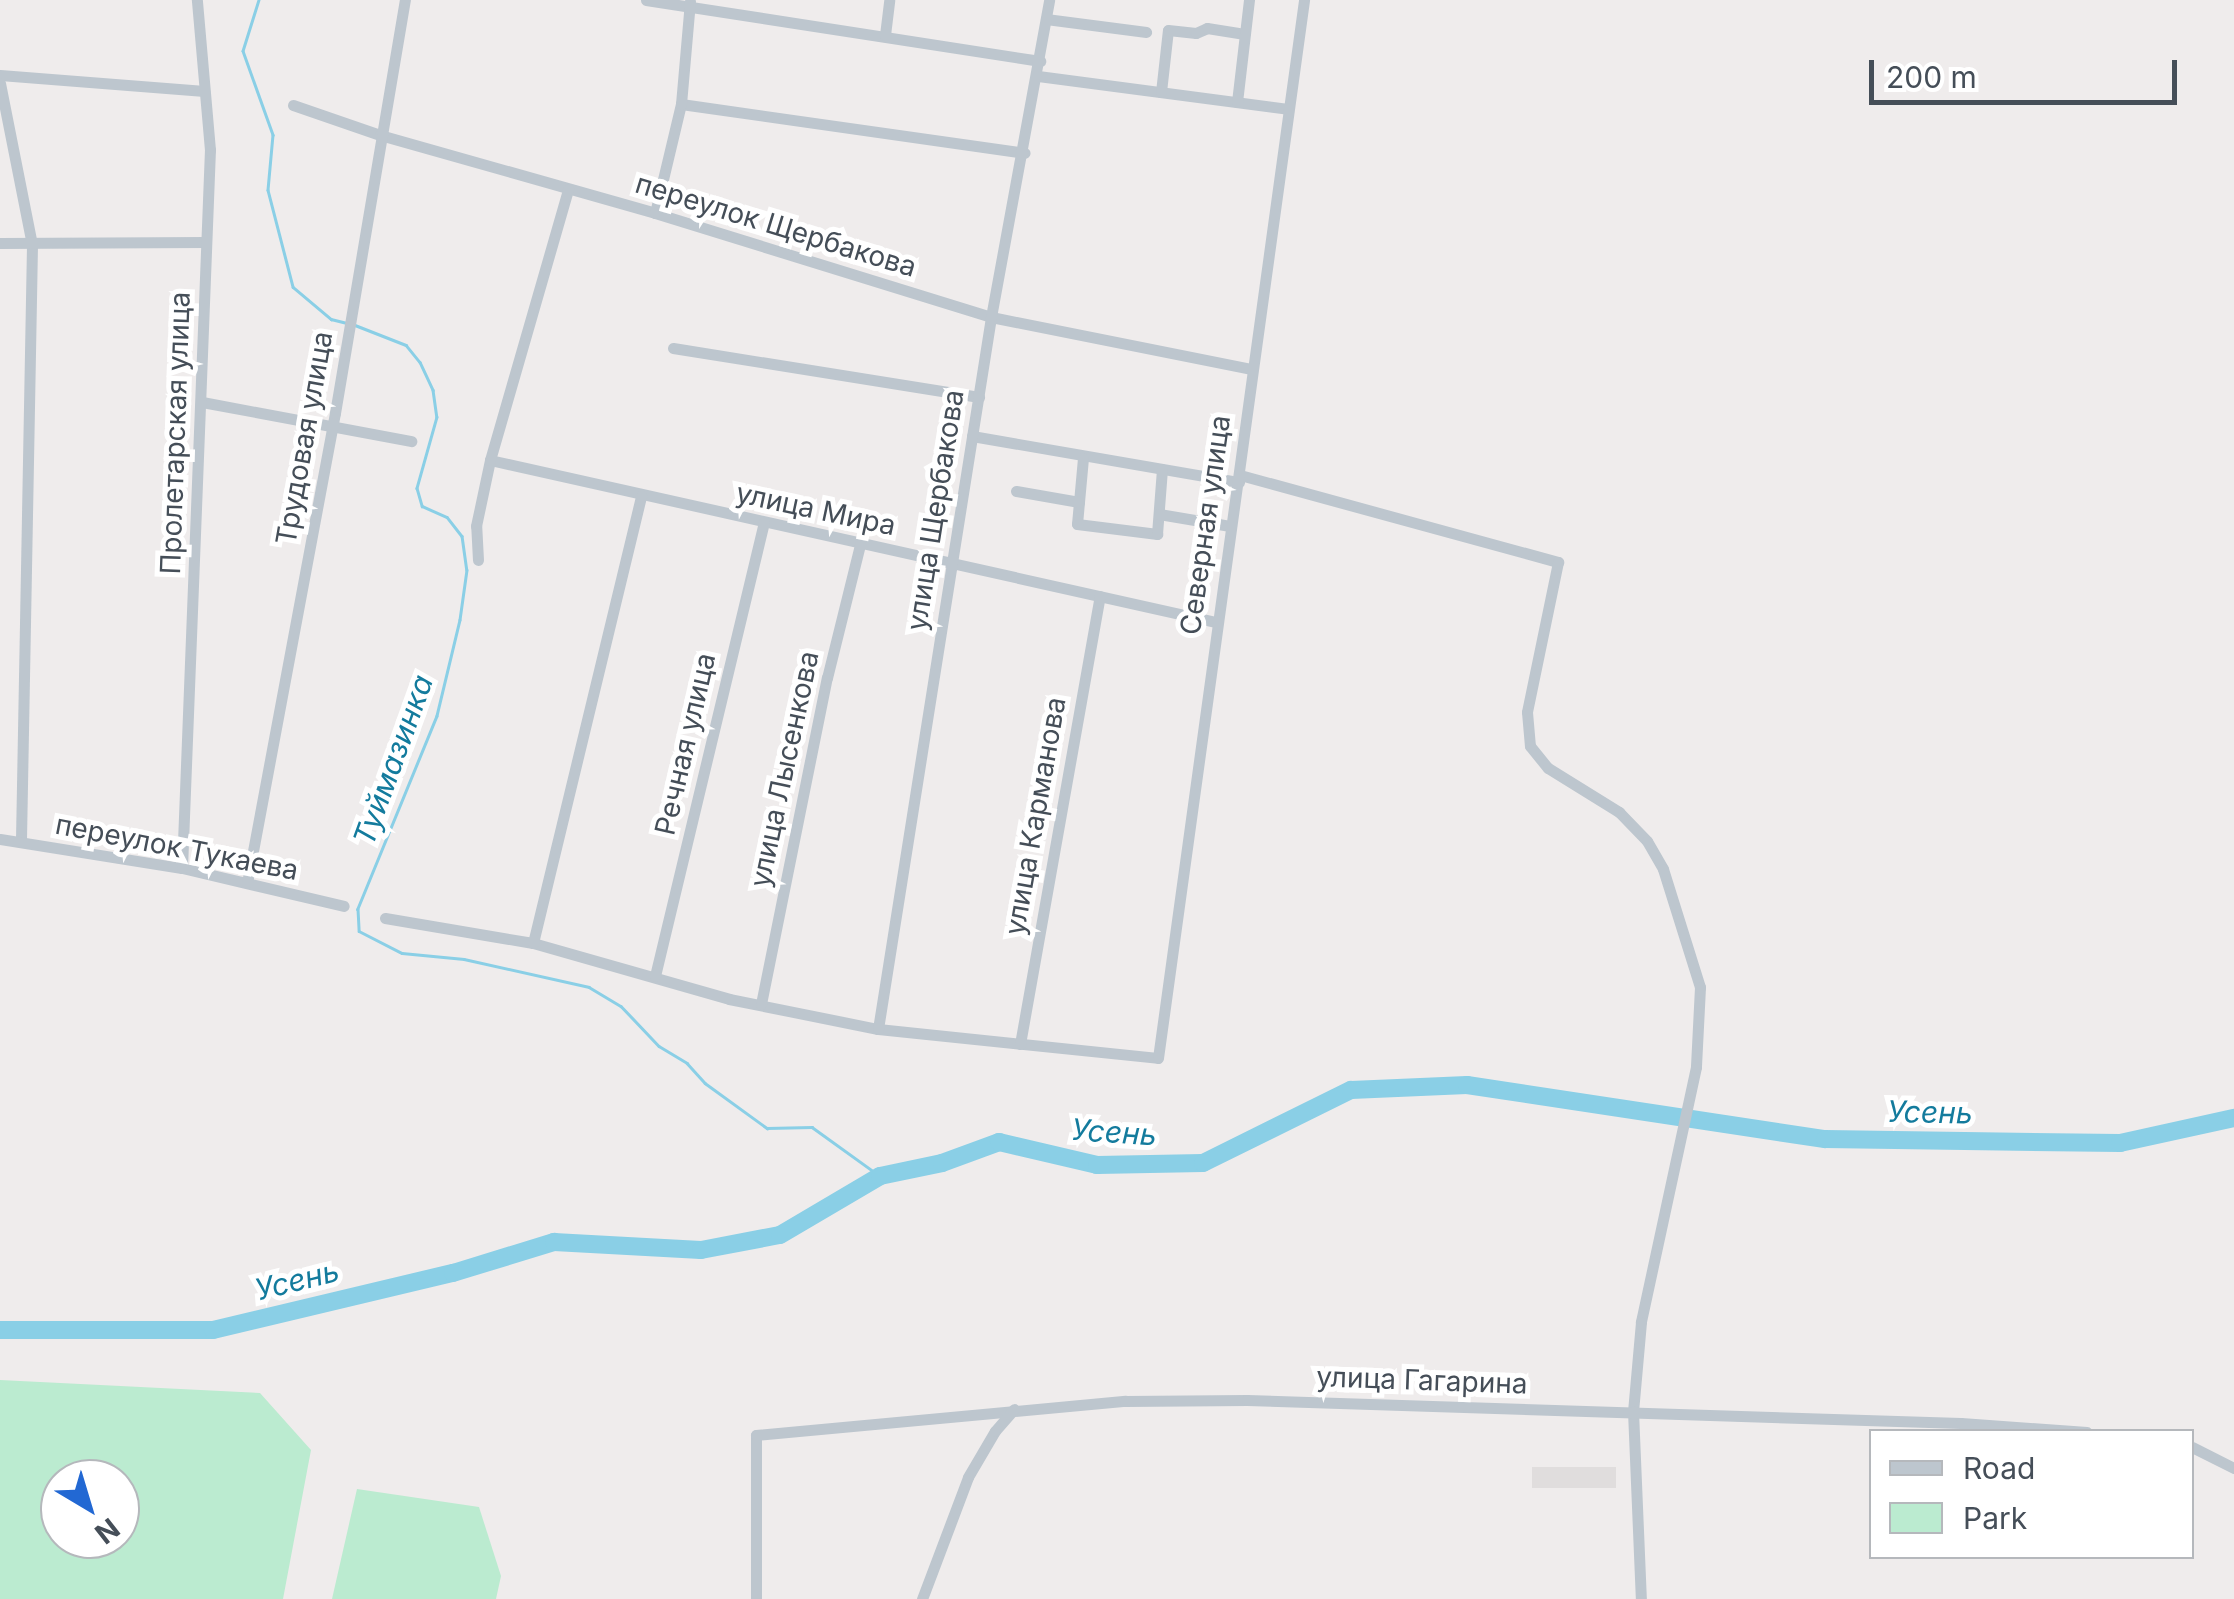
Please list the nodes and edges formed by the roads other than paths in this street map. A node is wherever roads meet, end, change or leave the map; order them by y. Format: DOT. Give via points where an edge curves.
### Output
graph roads {
  1 [pos="197,0"];
  2 [pos="405,0"];
  3 [pos="646,0"];
  4 [pos="889,0"];
  5 [pos="1050,0"];
  6 [pos="1250,0"];
  7 [pos="1304,0"];
  8 [pos="690,3"];
  9 [pos="1046,19"];
  10 [pos="1146,32"];
  11 [pos="1245,34"];
  12 [pos="885,36"];
  13 [pos="1040,61"];
  14 [pos="0,75"];
  15 [pos="1038,76"];
  16 [pos="0,83"];
  17 [pos="204,92"];
  18 [pos="1161,92"];
  19 [pos="1237,102"];
  20 [pos="681,104"];
  21 [pos="292,105"];
  22 [pos="1288,109"];
  23 [pos="380,136"];
  24 [pos="1024,153"];
  25 [pos="568,188"];
  26 [pos="655,213"];
  27 [pos="0,242"];
  28 [pos="206,242"];
  29 [pos="32,244"];
  30 [pos="992,317"];
  31 [pos="673,348"];
  32 [pos="1252,369"];
  33 [pos="979,397"];
  34 [pos="202,402"];
  35 [pos="332,426"];
  36 [pos="972,436"];
  37 [pos="411,441"];
  38 [pos="1083,458"];
  39 [pos="490,460"];
  40 [pos="1162,469"];
  41 [pos="1240,478"];
  42 [pos="1016,492"];
  43 [pos="640,496"];
  44 [pos="1079,502"];
  45 [pos="1158,514"];
  46 [pos="764,522"];
  47 [pos="1230,526"];
  48 [pos="860,545"];
  49 [pos="478,560"];
  50 [pos="952,563"];
  51 [pos="1100,596"];
  52 [pos="1216,622"];
  53 [pos="0,839"];
  54 [pos="20,842"];
  55 [pos="182,868"];
  56 [pos="247,883"];
  57 [pos="344,906"];
  58 [pos="385,918"];
  59 [pos="533,943"];
  60 [pos="655,976"];
  61 [pos="761,1004"];
  62 [pos="878,1029"];
  63 [pos="1020,1044"];
  64 [pos="1014,1410"];
  65 [pos="1632,1411"];
  66 [pos="2022,1429"];
  67 [pos="2194,1448"];
  68 [pos="2234,1468"];
  69 [pos="756,1599"];
  70 [pos="922,1599"];
  71 [pos="1640,1599"];
  1 -- 17 [label="street, Пролетарская улица"];
  2 -- 23 [label="street, Трудовая улица"];
  3 -- 8 [label="street"];
  4 -- 12 [label="street"];
  5 -- 9 [label="street, улица Щербакова"];
  6 -- 11 [label="street"];
  7 -- 22 [label="street, Северная улица"];
  8 -- 12 [label="street"];
  8 -- 20 [label="street"];
  9 -- 10 [label="street"];
  9 -- 13 [label="street, улица Щербакова"];
  11 -- 18 [label="street" via="1168,30"];
  11 -- 19 [label="street"];
  12 -- 13 [label="street"];
  13 -- 15 [label="street, улица Щербакова"];
  14 -- 17 [label="street"];
  15 -- 18 [label="street"];
  15 -- 24 [label="street, улица Щербакова"];
  16 -- 29 [label="street"];
  17 -- 28 [label="street, Пролетарская улица" via="210,150"];
  18 -- 19 [label="street"];
  19 -- 22 [label="street"];
  20 -- 24 [label="street"];
  20 -- 26 [label="street"];
  21 -- 23 [label="street, переулок Щербакова"];
  22 -- 32 [label="street, Северная улица"];
  23 -- 25 [label="street, переулок Щербакова"];
  23 -- 35 [label="street, Трудовая улица"];
  24 -- 30 [label="street, улица Щербакова"];
  25 -- 26 [label="street, переулок Щербакова"];
  25 -- 39 [label="street"];
  26 -- 30 [label="street, переулок Щербакова"];
  27 -- 29 [label="street"];
  28 -- 29 [label="street"];
  28 -- 34 [label="street, Пролетарская улица"];
  29 -- 54 [label="street"];
  30 -- 32 [label="street, переулок Щербакова"];
  30 -- 33 [label="street, улица Щербакова"];
  31 -- 33 [label="street"];
  32 -- 41 [label="street, Северная улица"];
  33 -- 36 [label="street, улица Щербакова"];
  34 -- 35 [label="street"];
  34 -- 55 [label="street, Пролетарская улица"];
  35 -- 37 [label="street"];
  35 -- 56 [label="street, Трудовая улица"];
  36 -- 38 [label="street"];
  36 -- 50 [label="street, улица Щербакова"];
  38 -- 40 [label="street"];
  38 -- 44 [label="street"];
  39 -- 43 [label="street, улица Мира"];
  39 -- 49 [label="street" via="476,526"];
  40 -- 41 [label="street"];
  40 -- 45 [label="street"];
  41 -- 47 [label="street, Северная улица"];
  41 -- 65 [label="street" via="1558,562 1527,712 1530,746 1548,768 1620,812 1647,841 1663,869 1700,987 1696,1067 1641,1322"];
  42 -- 44 [label="street"];
  43 -- 46 [label="street, улица Мира"];
  43 -- 59 [label="street"];
  44 -- 45 [label="street" via="1077,524 1157,534"];
  45 -- 47 [label="street"];
  46 -- 48 [label="street, улица Мира"];
  46 -- 60 [label="street, Речная улица"];
  47 -- 52 [label="street, Северная улица"];
  48 -- 50 [label="street, улица Мира"];
  48 -- 61 [label="street, улица Лысенкова"];
  50 -- 51 [label="street, улица Мира"];
  50 -- 62 [label="street, улица Щербакова"];
  51 -- 52 [label="street, улица Мира"];
  51 -- 63 [label="street, улица Карманова"];
  52 -- 63 [label="street, Северная улица" via="1158,1058"];
  53 -- 54 [label="street, переулок Тукаева"];
  54 -- 55 [label="street, переулок Тукаева"];
  55 -- 56 [label="street, переулок Тукаева"];
  56 -- 57 [label="street, переулок Тукаева"];
  58 -- 59 [label="street"];
  59 -- 60 [label="street"];
  60 -- 61 [label="street"];
  61 -- 62 [label="street"];
  62 -- 63 [label="street"];
  64 -- 65 [label="street, улица Гагарина" via="1247,1400"];
  64 -- 69 [label="street, улица Гагарина" via="756,1435"];
  64 -- 70 [label="street" via="968,1477"];
  65 -- 66 [label="street, улица Гагарина"];
  65 -- 71 [label="street"];
  67 -- 68 [label="street"];
}
